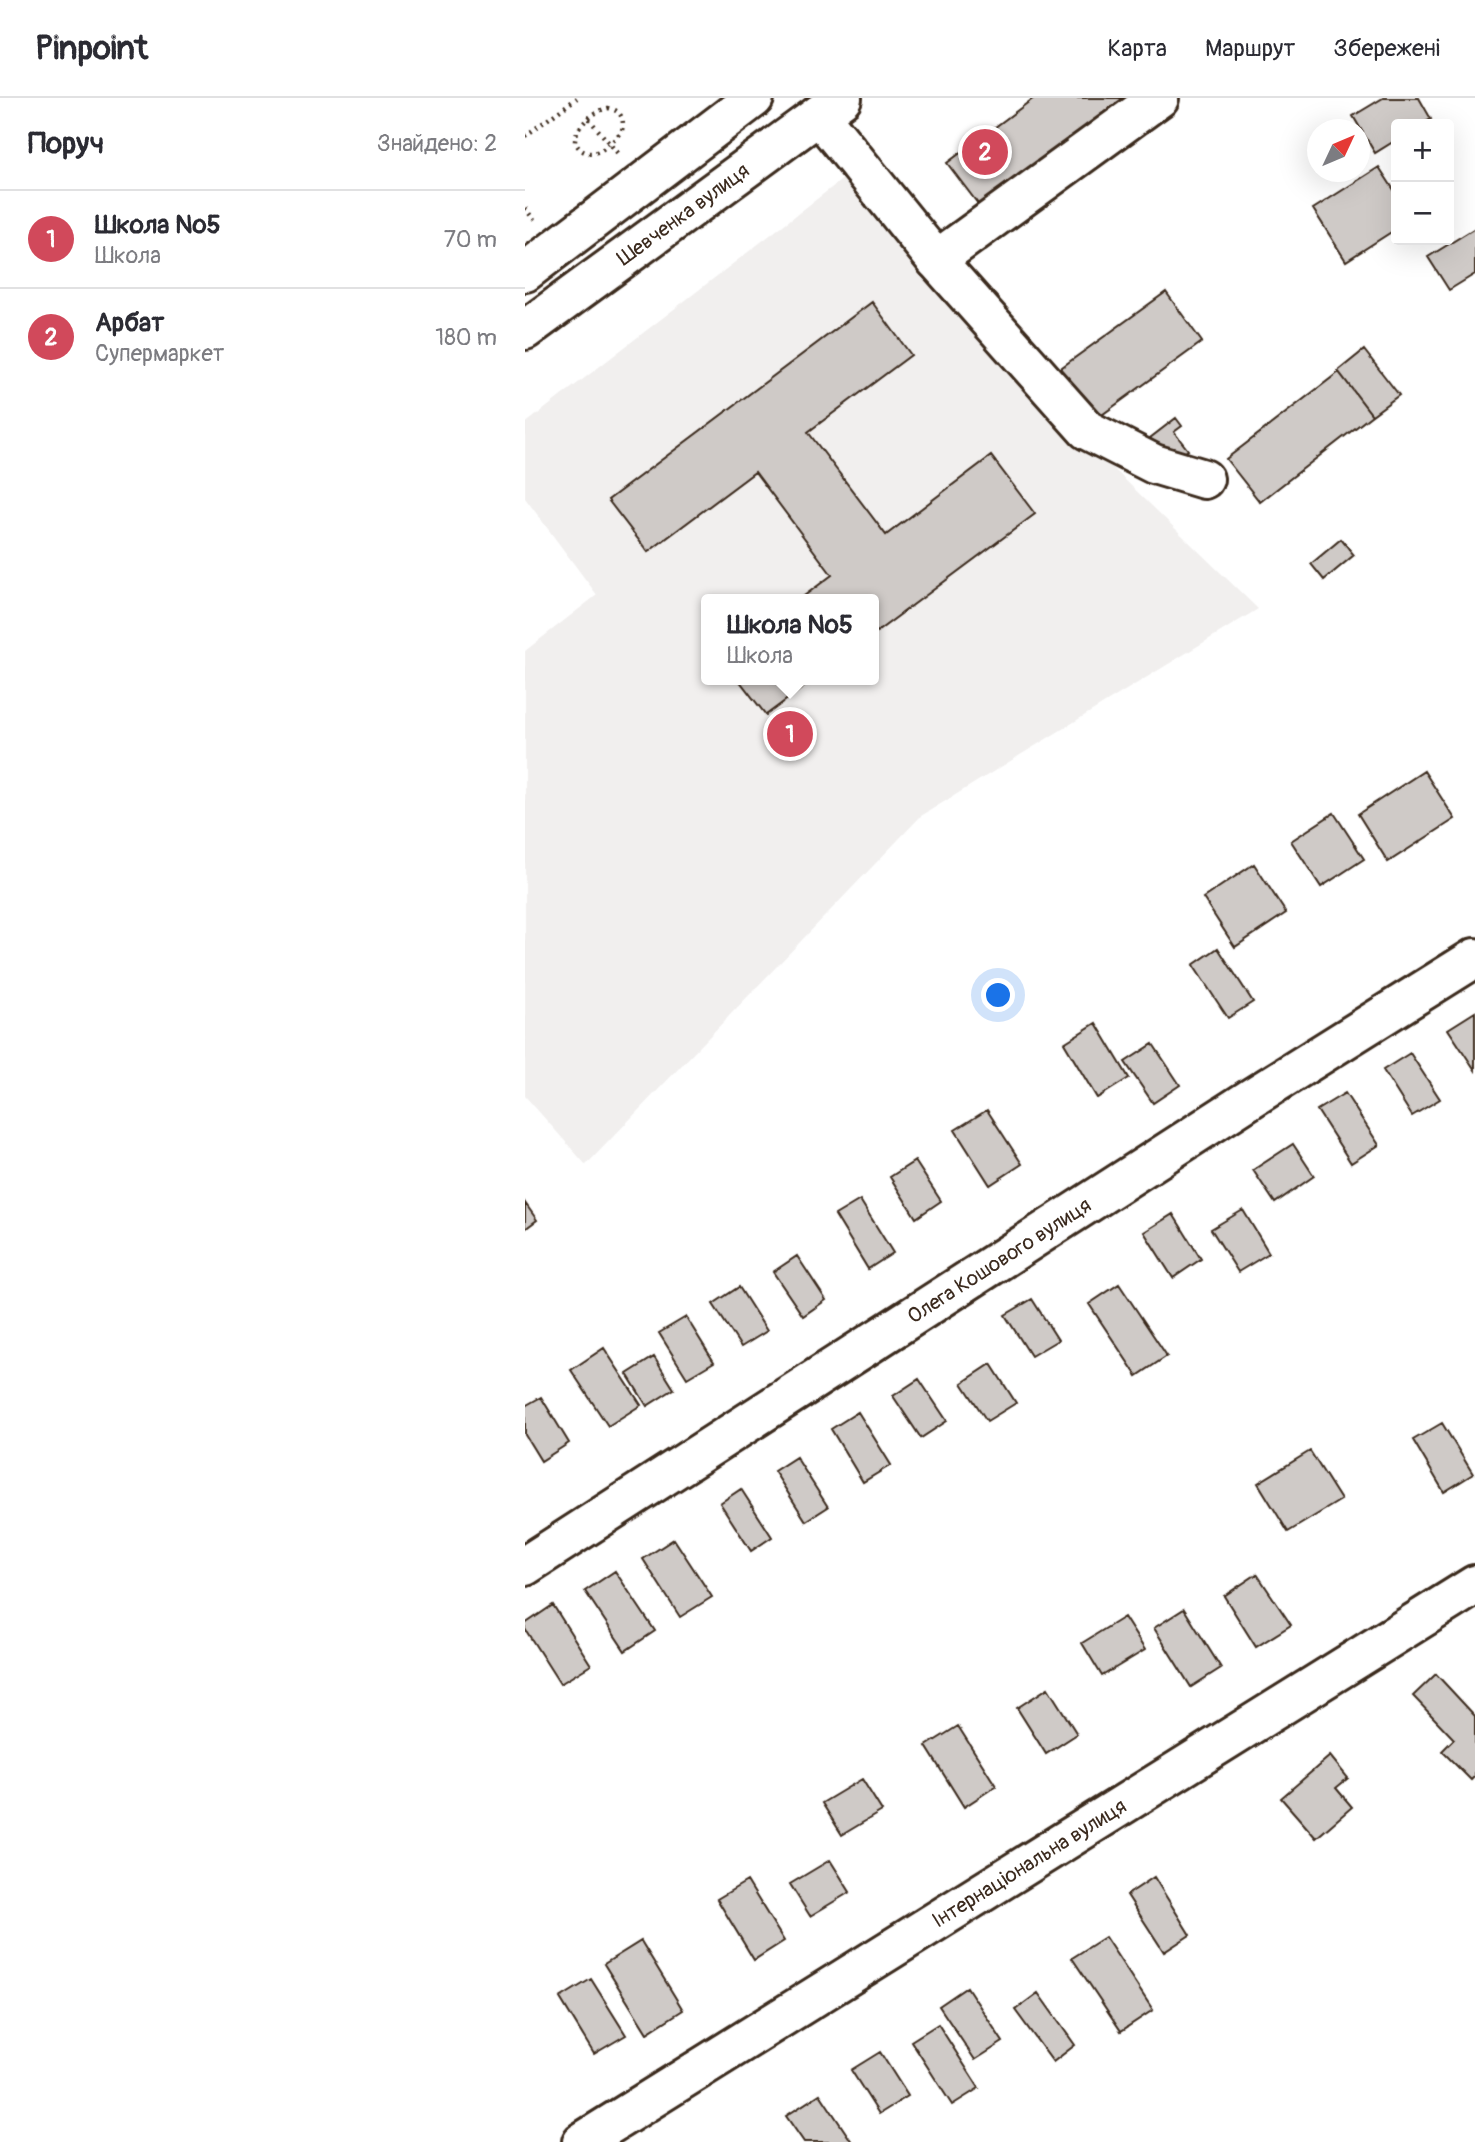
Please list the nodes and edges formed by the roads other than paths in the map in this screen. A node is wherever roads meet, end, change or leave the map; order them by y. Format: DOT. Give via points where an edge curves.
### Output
graph roads {
  1 [pos="754,98"];
  2 [pos="1159,98"];
  3 [pos="830,107"];
  4 [pos="936,260"];
  5 [pos="525,272"];
  6 [pos="525,330"];
  7 [pos="1204,479"];
  8 [pos="1475,958"];
  9 [pos="525,1566"];
  10 [pos="1475,1585"];
  11 [pos="582,2142"];
  1 -- 5 [label="street"];
  2 -- 4 [label="street"];
  3 -- 4 [label="street"];
  3 -- 6 [label="street, Шевченка вулиця"];
  4 -- 7 [label="street" via="1087,430 1154,464"];
  8 -- 9 [label="street, Олега Кошового вулиця"];
  10 -- 11 [label="street, Інтернаціональна вулиця"];
}
